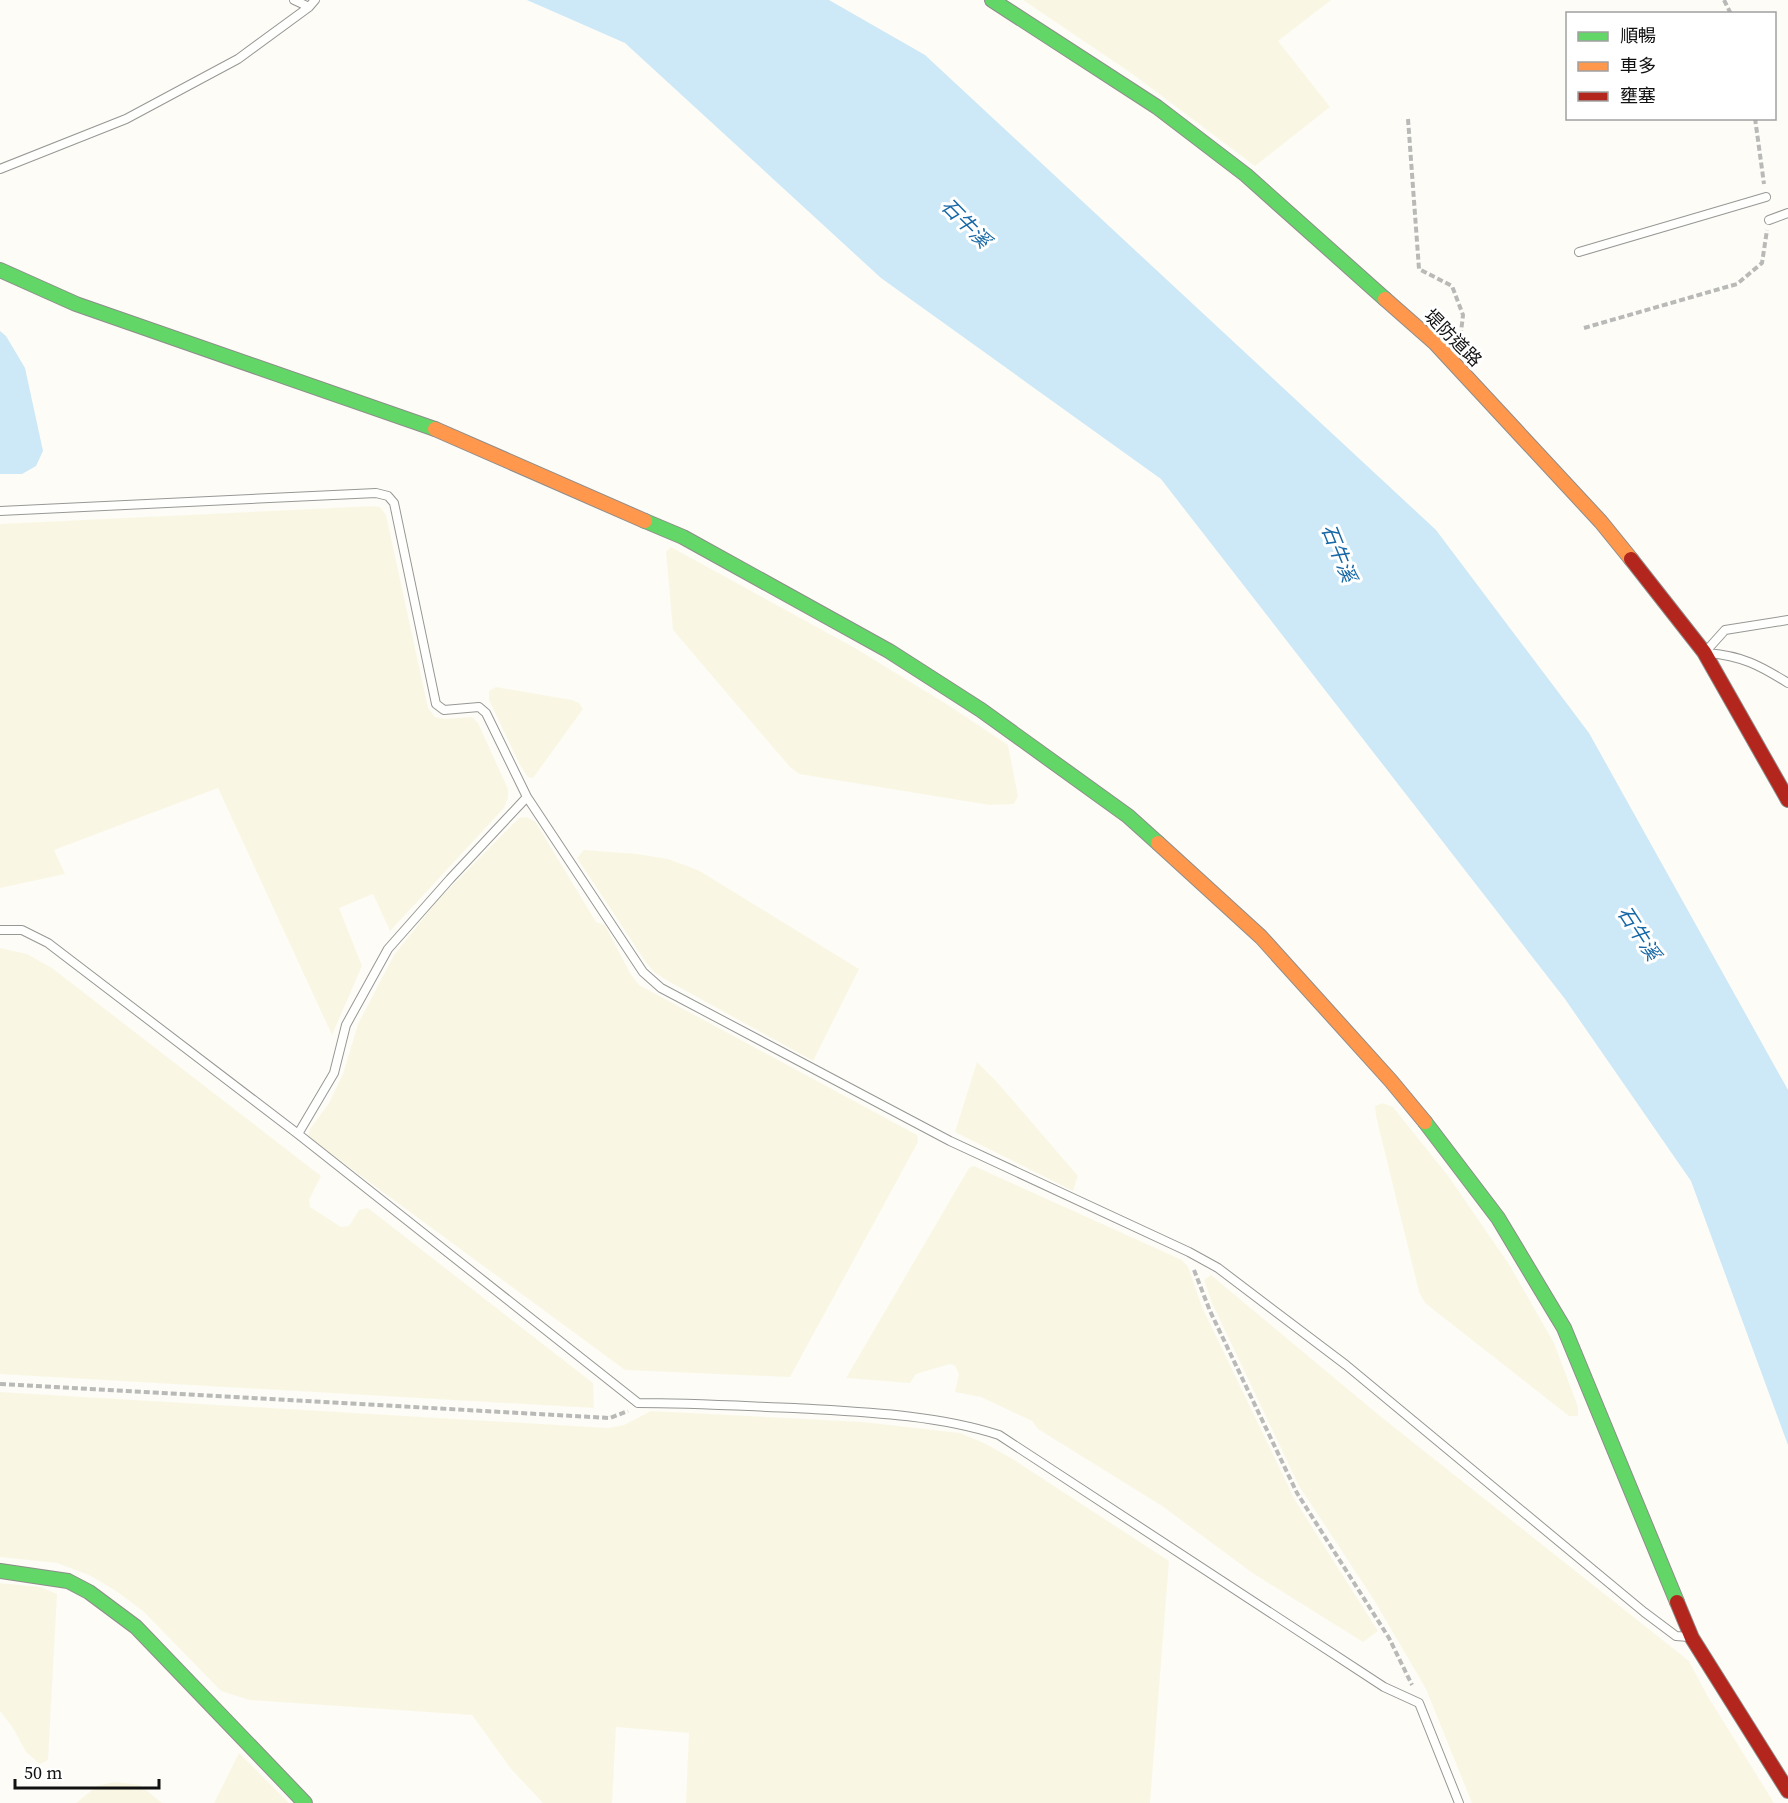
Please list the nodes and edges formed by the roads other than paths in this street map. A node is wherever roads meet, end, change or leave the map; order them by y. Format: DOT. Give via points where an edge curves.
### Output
graph roads {
  1 [pos="294,0"];
  2 [pos="992,0"];
  3 [pos="312,3"];
  4 [pos="0,169"];
  5 [pos="1766,197"];
  6 [pos="1788,213"];
  7 [pos="1769,220"];
  8 [pos="1580,252"];
  9 [pos="0,270"];
  10 [pos="0,511"];
  11 [pos="1788,620"];
  12 [pos="1704,652"];
  13 [pos="1788,683"];
  14 [pos="527,796"];
  15 [pos="1788,800"];
  16 [pos="0,930"];
  17 [pos="298,1134"];
  18 [pos="0,1571"];
  19 [pos="1692,1638"];
  20 [pos="1788,1791"];
  21 [pos="305,1803"];
  22 [pos="1459,1803"];
  1 -- 3 [label="lane"];
  2 -- 12 [label="street, 堤防道路" via="1157,107 1246,175 1416,325 1602,522"];
  3 -- 4 [label="lane" via="238,59 126,119"];
  5 -- 8 [label="lane"];
  6 -- 7 [label="lane"];
  9 -- 19 [label="street" via="76,304 420,423 683,537 888,651 981,710 1128,816 1261,937 1392,1081 1498,1218 1564,1328"];
  10 -- 14 [label="lane" via="388,496 394,503 436,704 444,710 479,707 486,713"];
  11 -- 12 [label="lane" via="1725,630"];
  12 -- 13 [label="lane" via="1734,655"];
  12 -- 15 [label="street, 堤防道路"];
  14 -- 17 [label="lane" via="388,949 346,1025 334,1073"];
  14 -- 19 [label="lane" via="643,972 662,988 950,1141 1218,1268 1346,1365 1644,1612 1676,1636"];
  16 -- 17 [label="lane" via="22,930 48,942"];
  17 -- 22 [label="lane" via="638,1403 865,1412 972,1426 999,1435 1384,1687 1419,1703"];
  18 -- 21 [label="street" via="68,1581 136,1627"];
  19 -- 20 [label="street"];
}
